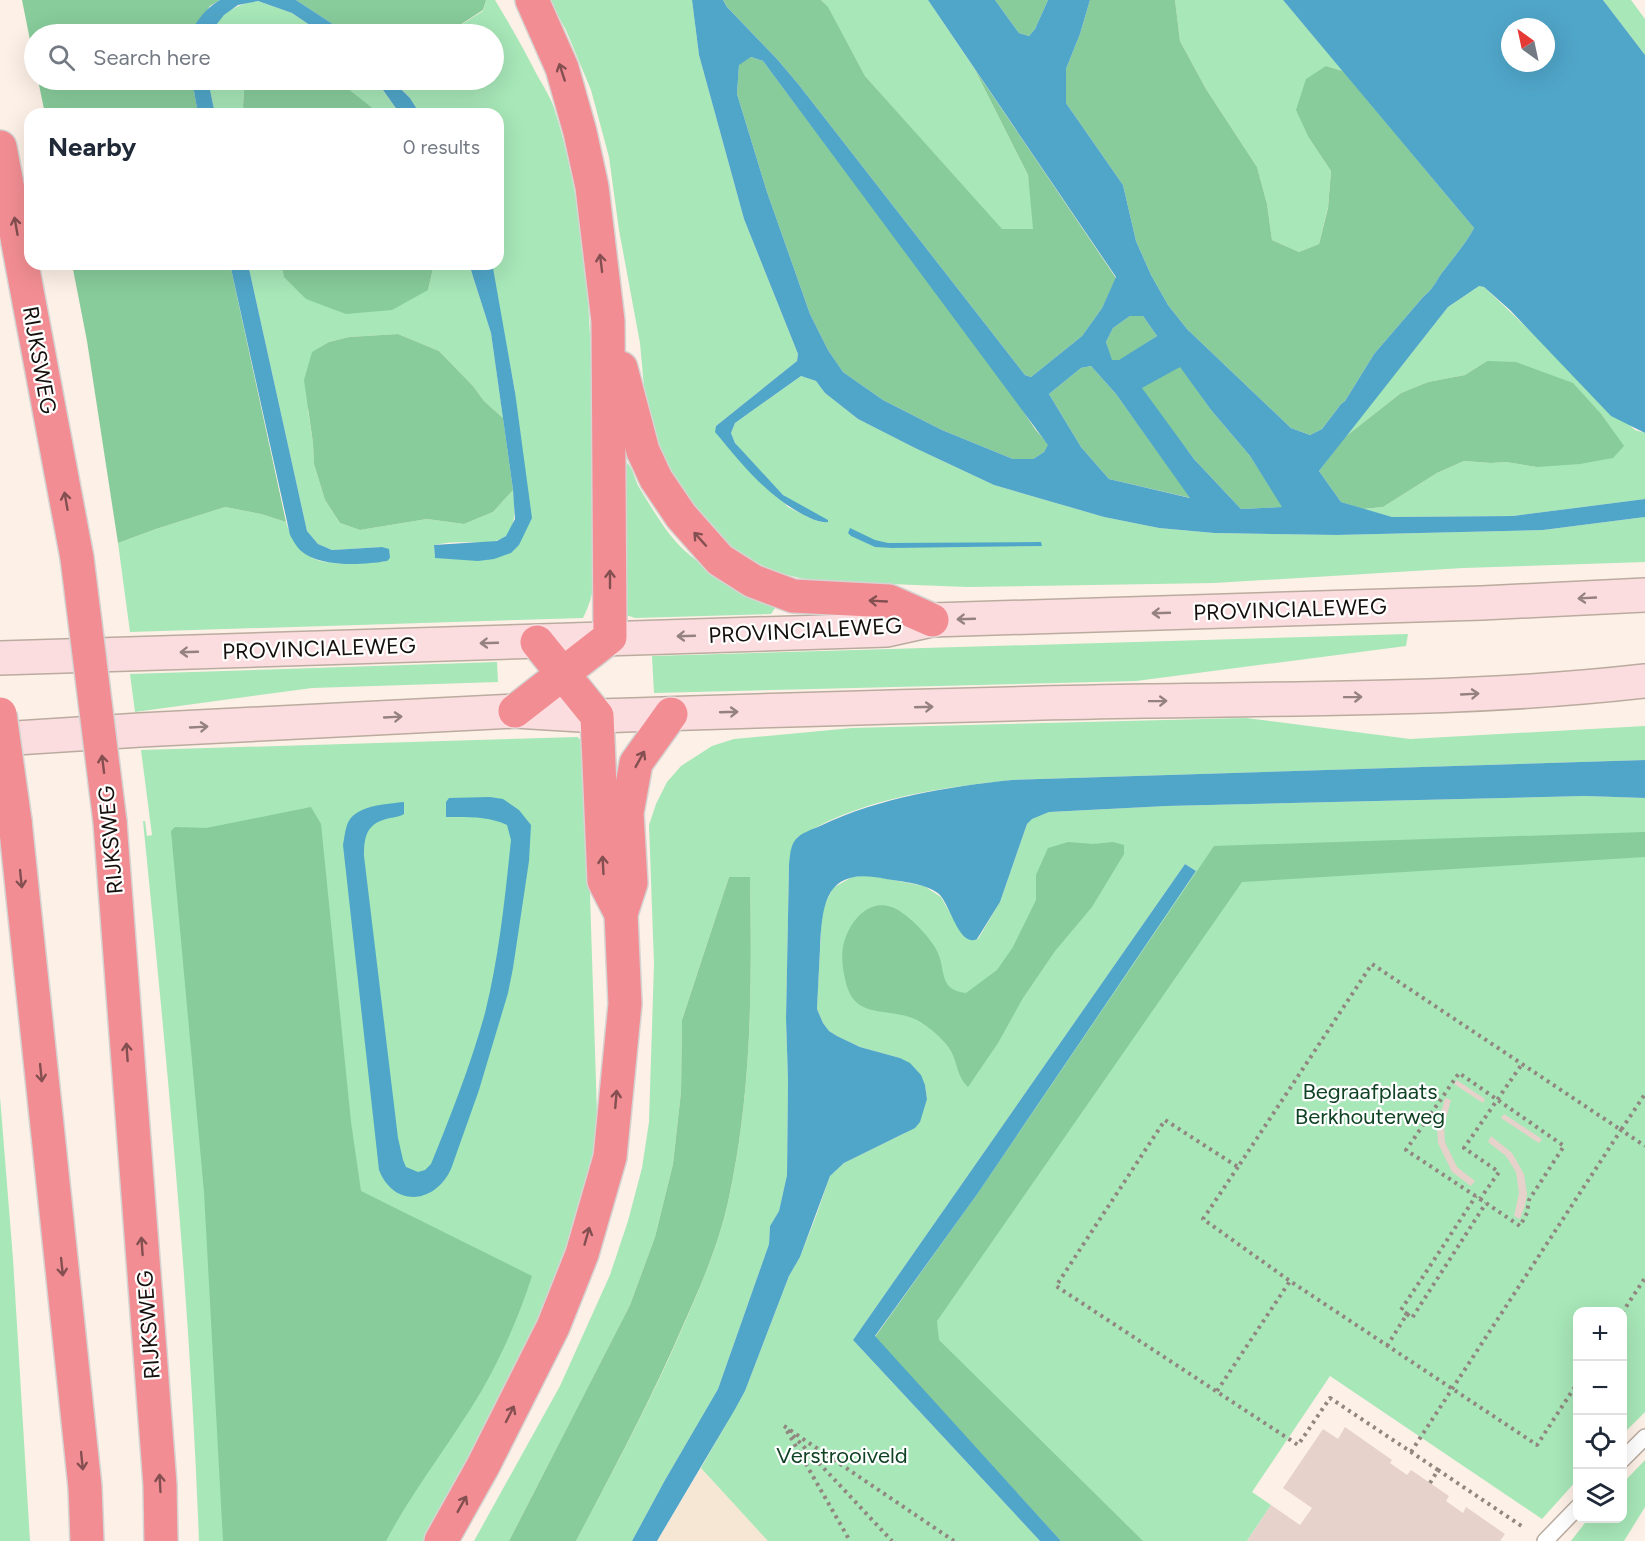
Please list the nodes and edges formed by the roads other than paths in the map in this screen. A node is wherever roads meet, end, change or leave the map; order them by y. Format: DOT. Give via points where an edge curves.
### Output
graph roads {
  1 [pos="531,0"];
  2 [pos="0,147"];
  3 [pos="608,321"];
  4 [pos="1645,595"];
  5 [pos="932,620"];
  6 [pos="610,637"];
  7 [pos="537,642"];
  8 [pos="0,658"];
  9 [pos="564,673"];
  10 [pos="1645,681"];
  11 [pos="515,711"];
  12 [pos="0,714"];
  13 [pos="670,714"];
  14 [pos="597,716"];
  15 [pos="0,739"];
  16 [pos="621,914"];
  17 [pos="1645,1437"];
  18 [pos="1627,1456"];
  19 [pos="1573,1512"];
  20 [pos="87,1541"];
  21 [pos="161,1541"];
  22 [pos="441,1541"];
  23 [pos="1545,1541"];
  3 -- 1 [label="highway, one-way" via="592,187 580,132 562,68"];
  21 -- 2 [label="highway, RIJKSWEG, one-way, bridge" via="110,822 77,558"];
  5 -- 3 [label="highway, one-way" via="889,602 793,596 753,581 720,560 681,516 656,479 643,451"];
  6 -- 3 [label="highway, one-way"];
  4 -- 5 [label="main road, PROVINCIALEWEG, one-way"];
  5 -- 6 [label="main road, PROVINCIALEWEG, one-way" via="887,630"];
  6 -- 7 [label="main road, PROVINCIALEWEG"];
  6 -- 9 [label="highway"];
  7 -- 8 [label="main road, PROVINCIALEWEG, one-way"];
  7 -- 9 [label="highway"];
  9 -- 11 [label="highway"];
  9 -- 14 [label="highway"];
  13 -- 10 [label="main road, one-way" via="1411,696"];
  11 -- 14 [label="main road"];
  15 -- 11 [label="main road, one-way"];
  12 -- 20 [label="highway, one-way, bridge" via="15,821 85,1487"];
  13 -- 14 [label="main road"];
  16 -- 13 [label="highway, one-way" via="631,884 627,813 636,763"];
  16 -- 14 [label="highway, one-way" via="604,881"];
  22 -- 16 [label="highway, one-way" via="553,1327 582,1254 610,1157 625,1004"];
  17 -- 18 [label="lane"];
  19 -- 23 [label="lane"];
}
